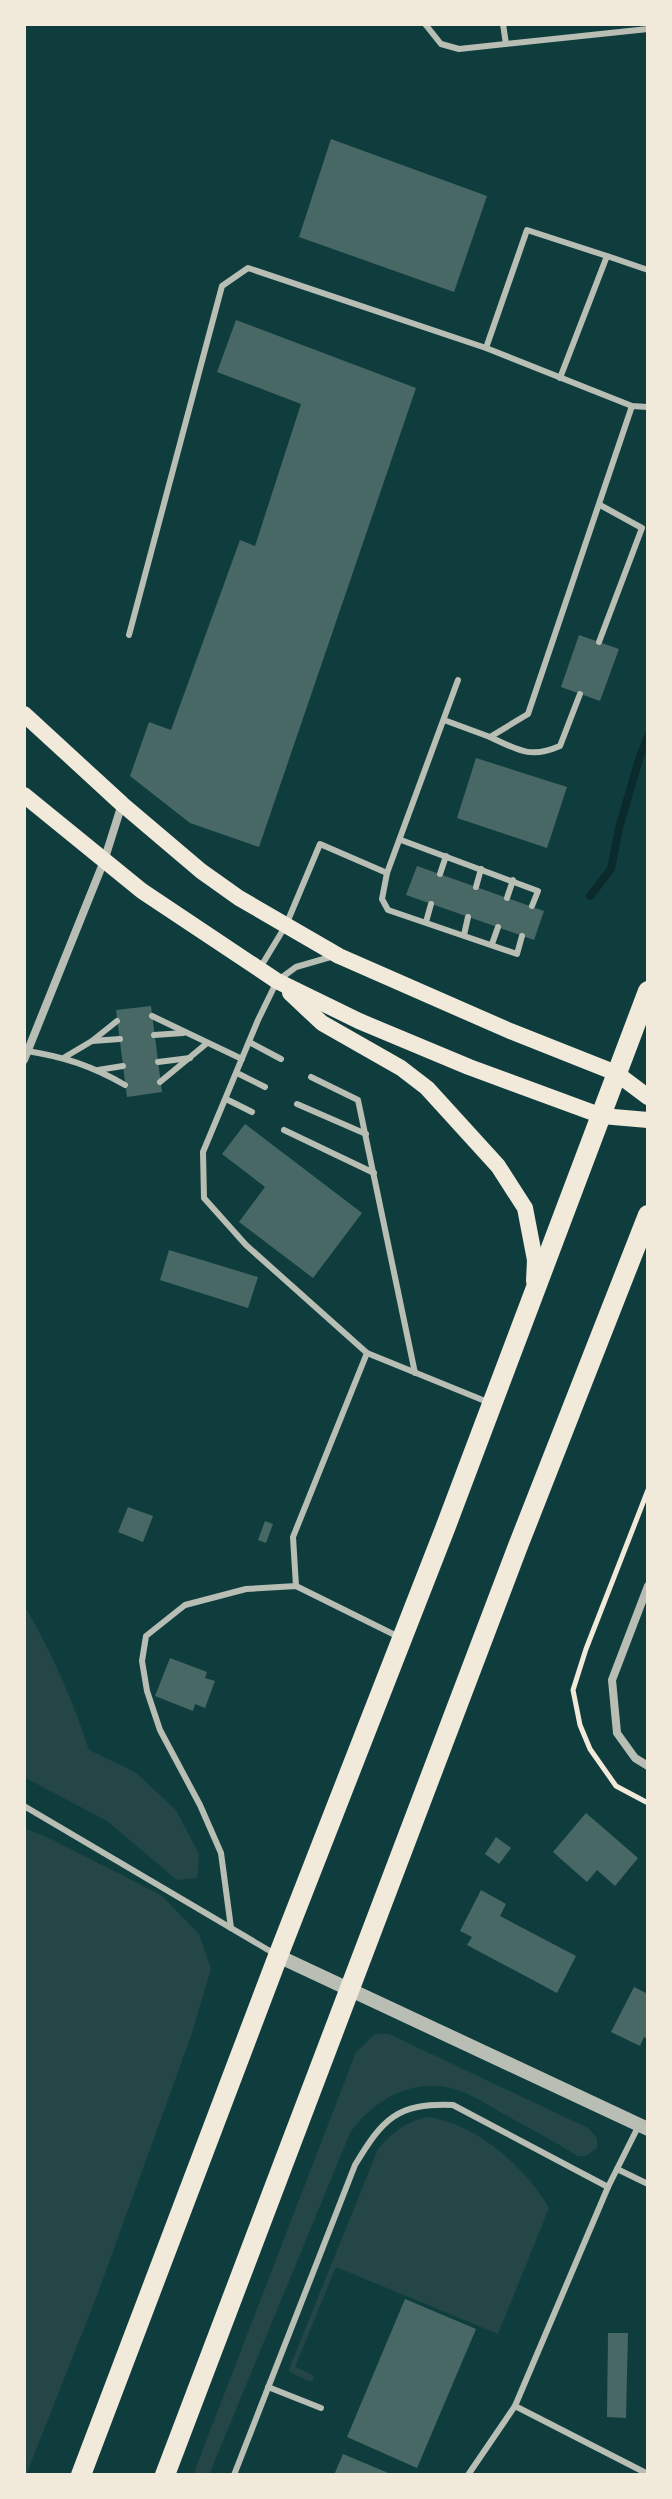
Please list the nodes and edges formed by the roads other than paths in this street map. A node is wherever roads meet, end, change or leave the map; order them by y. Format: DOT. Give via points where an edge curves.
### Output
graph roads {
  1 [pos="425,24"];
  2 [pos="503,24"];
  3 [pos="648,29"];
  4 [pos="506,44"];
  5 [pos="607,256"];
  6 [pos="648,270"];
  7 [pos="486,348"];
  8 [pos="560,378"];
  9 [pos="632,406"];
  10 [pos="648,407"];
  11 [pos="600,505"];
  12 [pos="129,635"];
  13 [pos="599,642"];
  14 [pos="458,680"];
  15 [pos="580,694"];
  16 [pos="24,714"];
  17 [pos="444,720"];
  18 [pos="490,737"];
  19 [pos="24,795"];
  20 [pos="122,804"];
  21 [pos="401,840"];
  22 [pos="446,856"];
  23 [pos="104,861"];
  24 [pos="481,869"];
  25 [pos="387,873"];
  26 [pos="440,874"];
  27 [pos="513,880"];
  28 [pos="476,887"];
  29 [pos="507,898"];
  30 [pos="431,904"];
  31 [pos="532,906"];
  32 [pos="468,917"];
  33 [pos="426,922"];
  34 [pos="286,925"];
  35 [pos="498,927"];
  36 [pos="464,935"];
  37 [pos="522,936"];
  38 [pos="492,944"];
  39 [pos="339,956"];
  40 [pos="260,968"];
  41 [pos="277,981"];
  42 [pos="648,991"];
  43 [pos="152,1016"];
  44 [pos="117,1021"];
  45 [pos="186,1033"];
  46 [pos="154,1035"];
  47 [pos="120,1039"];
  48 [pos="92,1041"];
  49 [pos="249,1042"];
  50 [pos="206,1044"];
  51 [pos="25,1054"];
  52 [pos="65,1057"];
  53 [pos="190,1058"];
  54 [pos="242,1059"];
  55 [pos="281,1059"];
  56 [pos="158,1062"];
  57 [pos="123,1066"];
  58 [pos="98,1070"];
  59 [pos="237,1073"];
  60 [pos="616,1073"];
  61 [pos="311,1077"];
  62 [pos="160,1082"];
  63 [pos="125,1085"];
  64 [pos="265,1087"];
  65 [pos="648,1097"];
  66 [pos="226,1099"];
  67 [pos="297,1104"];
  68 [pos="252,1112"];
  69 [pos="602,1116"];
  70 [pos="648,1120"];
  71 [pos="284,1130"];
  72 [pos="366,1134"];
  73 [pos="374,1173"];
  74 [pos="648,1215"];
  75 [pos="533,1296"];
  76 [pos="367,1353"];
  77 [pos="415,1373"];
  78 [pos="492,1404"];
  79 [pos="296,1586"];
  80 [pos="648,1586"];
  81 [pos="402,1639"];
  82 [pos="648,1766"];
  83 [pos="24,1806"];
  84 [pos="231,1928"];
  85 [pos="278,1956"];
  86 [pos="351,1990"];
  87 [pos="643,2127"];
  88 [pos="617,2169"];
  89 [pos="648,2184"];
  90 [pos="608,2187"];
  91 [pos="268,2387"];
  92 [pos="515,2406"];
  93 [pos="321,2408"];
  94 [pos="648,2474"];
  95 [pos="81,2475"];
  96 [pos="165,2475"];
  97 [pos="234,2475"];
  98 [pos="468,2475"];
  1 -- 4 [label="lane" via="441,44 459,49"];
  2 -- 4 [label="lane"];
  3 -- 4 [label="lane"];
  5 -- 6 [label="lane"];
  5 -- 7 [label="lane" via="527,230"];
  5 -- 8 [label="lane"];
  7 -- 8 [label="lane"];
  7 -- 12 [label="lane" via="248,268 222,286"];
  8 -- 9 [label="lane"];
  9 -- 10 [label="lane"];
  9 -- 11 [label="lane"];
  11 -- 13 [label="lane" via="642,528"];
  11 -- 18 [label="lane" via="528,714"];
  14 -- 17 [label="lane"];
  15 -- 18 [label="lane" via="560,746 525,753"];
  16 -- 20 [label="main road"];
  17 -- 18 [label="lane"];
  17 -- 21 [label="lane"];
  19 -- 23 [label="main road"];
  20 -- 23 [label="street"];
  20 -- 34 [label="main road" via="201,871"];
  21 -- 22 [label="lane"];
  21 -- 25 [label="lane"];
  22 -- 24 [label="lane"];
  22 -- 26 [label="lane"];
  23 -- 40 [label="main road"];
  23 -- 51 [label="street"];
  24 -- 27 [label="lane"];
  24 -- 28 [label="lane"];
  25 -- 33 [label="lane" via="382,899 388,910"];
  25 -- 34 [label="lane" via="320,844"];
  27 -- 29 [label="lane"];
  27 -- 31 [label="lane" via="538,891"];
  30 -- 33 [label="lane"];
  32 -- 36 [label="lane"];
  33 -- 36 [label="lane"];
  34 -- 39 [label="main road"];
  34 -- 40 [label="lane"];
  35 -- 38 [label="lane"];
  36 -- 38 [label="lane"];
  37 -- 38 [label="lane" via="517,954"];
  39 -- 41 [label="lane" via="296,967"];
  39 -- 60 [label="main road"];
  40 -- 41 [label="main road"];
  41 -- 49 [label="lane"];
  41 -- 69 [label="main road" via="469,1067"];
  41 -- 75 [label="main road" via="322,1023 427,1088 498,1166 525,1208 535,1260"];
  42 -- 60 [label="highway"];
  43 -- 45 [label="lane"];
  44 -- 48 [label="lane"];
  45 -- 46 [label="lane"];
  45 -- 50 [label="lane"];
  47 -- 48 [label="lane"];
  48 -- 52 [label="lane"];
  49 -- 54 [label="lane"];
  49 -- 55 [label="lane"];
  50 -- 53 [label="lane"];
  50 -- 54 [label="lane"];
  51 -- 52 [label="lane"];
  52 -- 58 [label="lane"];
  53 -- 56 [label="lane"];
  53 -- 62 [label="lane"];
  54 -- 59 [label="lane"];
  57 -- 58 [label="lane"];
  58 -- 63 [label="lane"];
  59 -- 64 [label="lane"];
  59 -- 66 [label="lane"];
  60 -- 65 [label="main road"];
  60 -- 69 [label="highway"];
  61 -- 72 [label="lane" via="358,1100"];
  66 -- 68 [label="lane"];
  66 -- 76 [label="lane" via="203,1152 204,1198 246,1245"];
  67 -- 72 [label="lane"];
  69 -- 70 [label="main road"];
  69 -- 75 [label="highway"];
  71 -- 73 [label="lane"];
  72 -- 73 [label="lane"];
  73 -- 77 [label="lane"];
  74 -- 86 [label="highway"];
  75 -- 78 [label="highway"];
  76 -- 77 [label="lane"];
  76 -- 79 [label="lane" via="293,1537"];
  77 -- 78 [label="lane"];
  78 -- 81 [label="highway"];
  79 -- 81 [label="lane"];
  79 -- 84 [label="lane" via="246,1589 185,1605 146,1636 142,1661 147,1691 160,1730 221,1853"];
  80 -- 82 [label="street" via="612,1680 617,1733"];
  81 -- 85 [label="highway"];
  83 -- 84 [label="lane"];
  84 -- 85 [label="lane"];
  85 -- 86 [label="street"];
  85 -- 95 [label="highway"];
  86 -- 87 [label="street"];
  86 -- 96 [label="highway"];
  87 -- 88 [label="lane"];
  88 -- 89 [label="lane"];
  88 -- 90 [label="lane"];
  90 -- 91 [label="lane" via="453,2105 427,2104 400,2112 378,2128 355,2165"];
  90 -- 92 [label="lane"];
  91 -- 93 [label="lane"];
  91 -- 97 [label="lane"];
  92 -- 94 [label="lane"];
  92 -- 98 [label="lane"];
}
